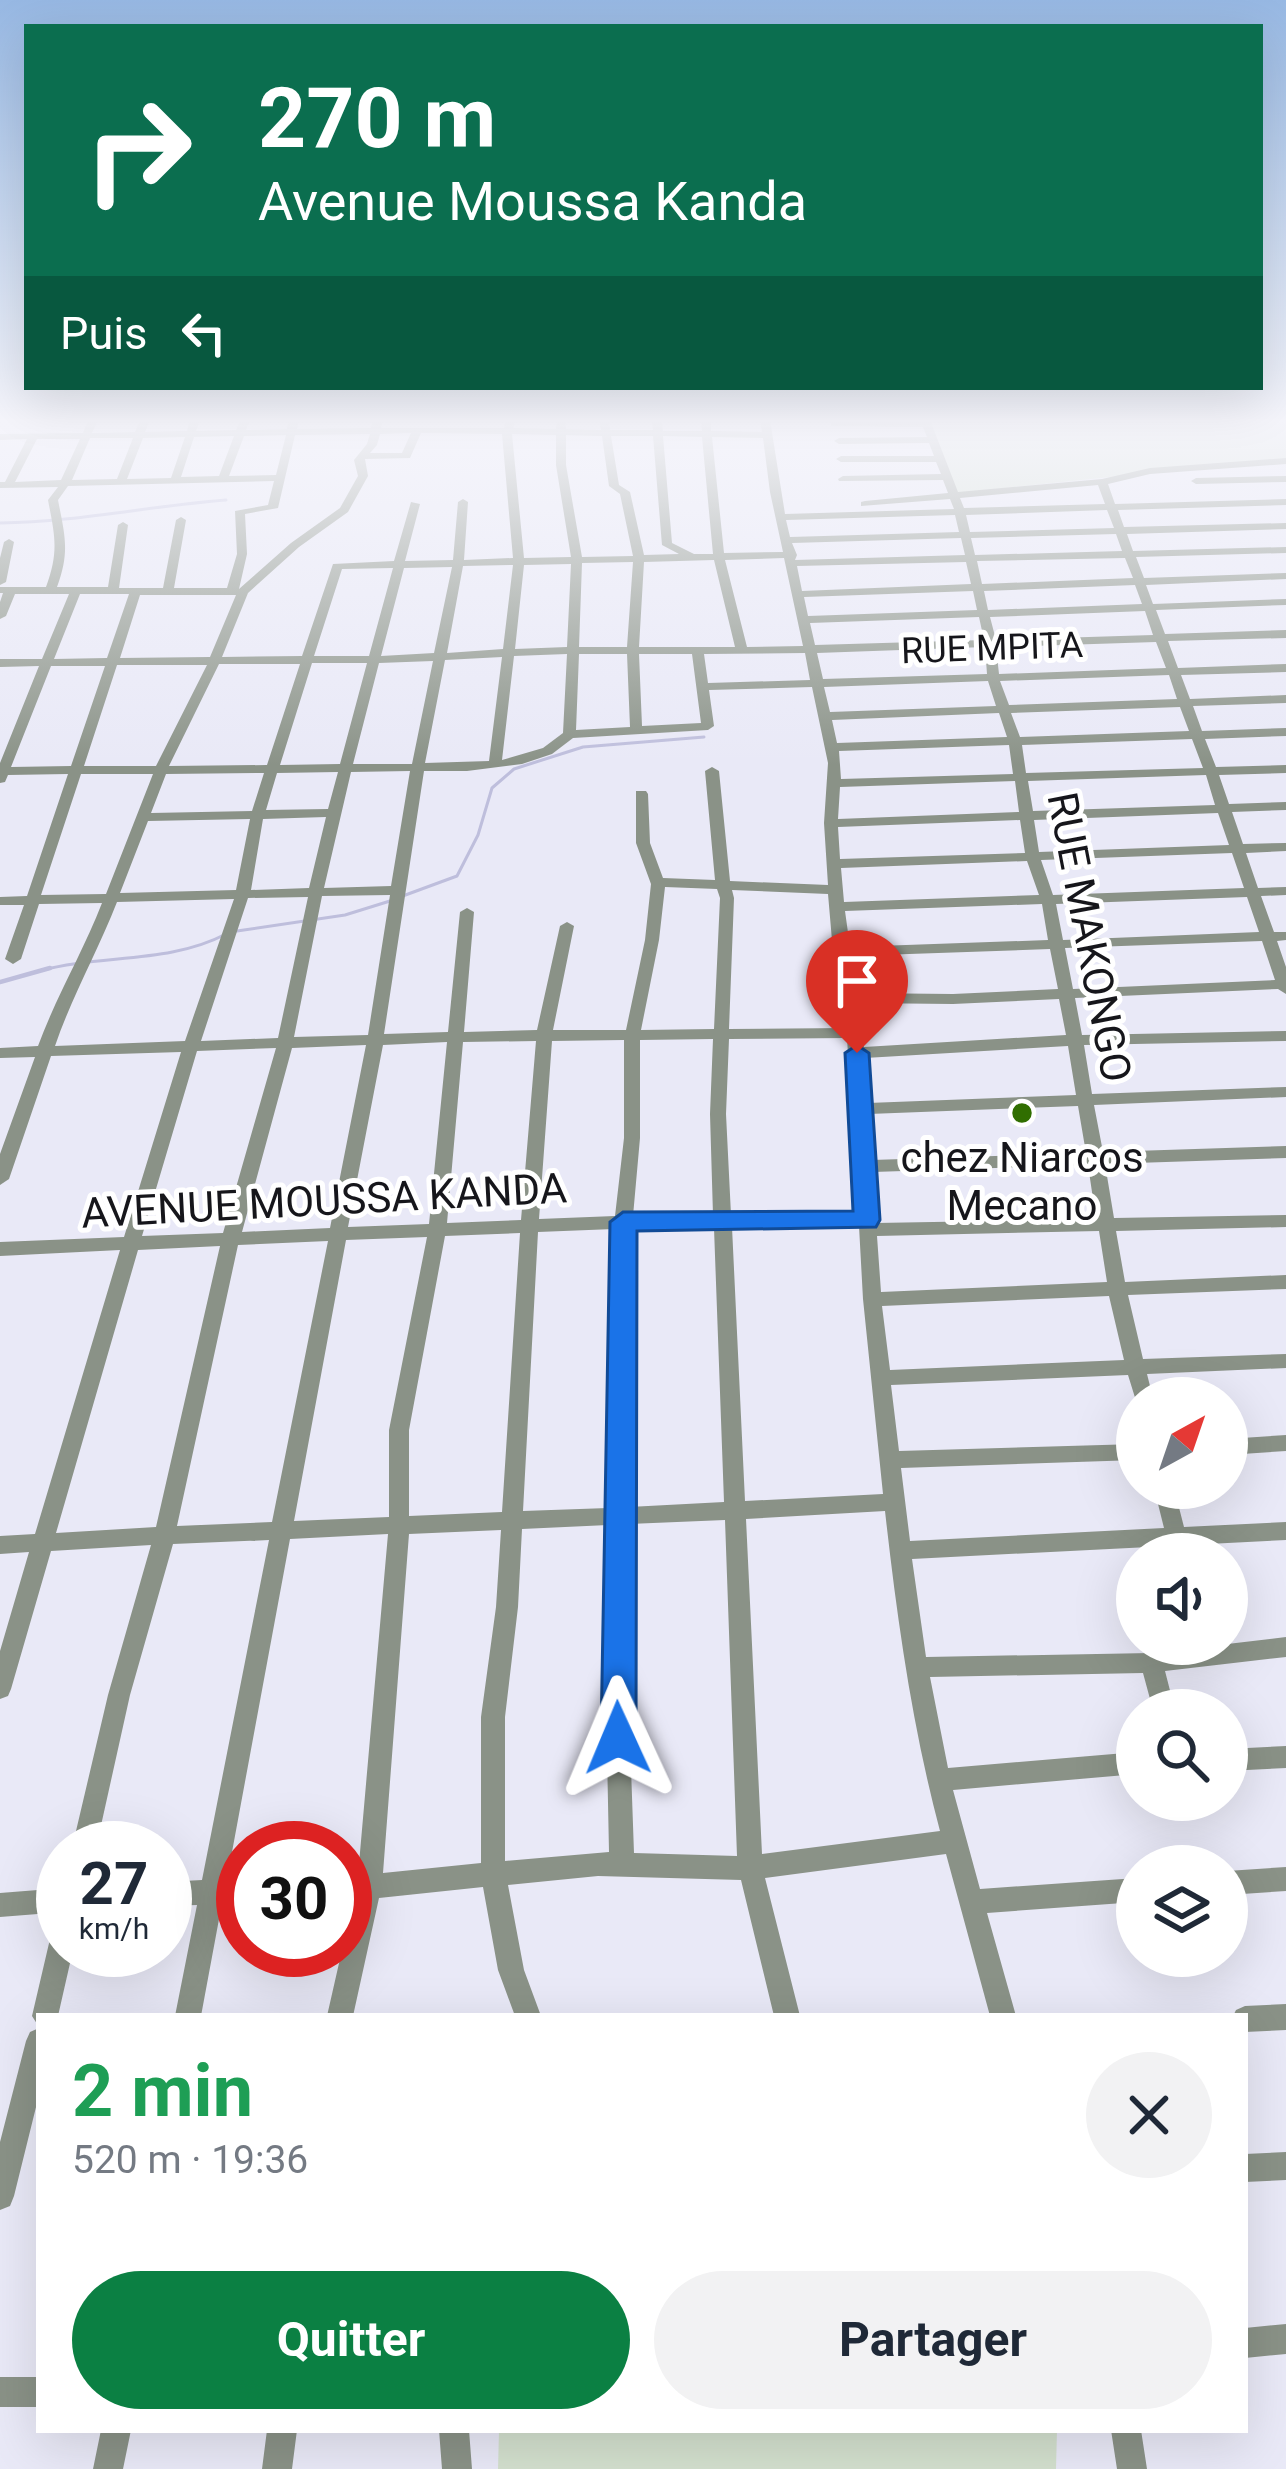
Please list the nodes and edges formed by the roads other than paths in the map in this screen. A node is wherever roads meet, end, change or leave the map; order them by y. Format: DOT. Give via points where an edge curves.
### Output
graph roads {
  1 [pos="62,535"];
  2 [pos="121,535"];
  3 [pos="179,535"];
  4 [pos="241,535"];
  5 [pos="309,535"];
  6 [pos="406,535"];
  7 [pos="461,535"];
  8 [pos="517,535"];
  9 [pos="574,535"];
  10 [pos="634,535"];
  11 [pos="666,535"];
  12 [pos="720,535"];
  13 [pos="789,535"];
  14 [pos="964,535"];
  15 [pos="966,535"];
  16 [pos="1121,535"];
  17 [pos="9,542"];
  18 [pos="1285,551"];
  19 [pos="790,553"];
  20 [pos="1130,554"];
  21 [pos="723,559"];
  22 [pos="639,560"];
  23 [pos="694,560"];
  24 [pos="973,560"];
  25 [pos="577,562"];
  26 [pos="519,564"];
  27 [pos="458,565"];
  28 [pos="398,566"];
  29 [pos="1286,576"];
  30 [pos="1139,580"];
  31 [pos="978,585"];
  32 [pos="4,588"];
  33 [pos="50,590"];
  34 [pos="76,590"];
  35 [pos="113,590"];
  36 [pos="136,591"];
  37 [pos="168,592"];
  38 [pos="238,592"];
  39 [pos="800,594"];
  40 [pos="1286,602"];
  41 [pos="1148,607"];
  42 [pos="982,613"];
  43 [pos="0,616"];
  44 [pos="805,620"];
  45 [pos="1286,634"];
  46 [pos="1158,638"];
  47 [pos="990,641"];
  48 [pos="810,648"];
  49 [pos="570,651"];
  50 [pos="742,651"];
  51 [pos="633,652"];
  52 [pos="698,652"];
  53 [pos="506,653"];
  54 [pos="439,656"];
  55 [pos="113,659"];
  56 [pos="214,659"];
  57 [pos="372,660"];
  58 [pos="308,661"];
  59 [pos="46,662"];
  60 [pos="0,663"];
  61 [pos="1286,668"];
  62 [pos="1171,671"];
  63 [pos="993,678"];
  64 [pos="817,683"];
  65 [pos="701,687"];
  66 [pos="1286,699"];
  67 [pos="1185,703"];
  68 [pos="1003,709"];
  69 [pos="824,716"];
  70 [pos="636,730"];
  71 [pos="1286,732"];
  72 [pos="569,734"];
  73 [pos="1196,736"];
  74 [pos="1015,742"];
  75 [pos="833,747"];
  76 [pos="496,764"];
  77 [pos="346,766"];
  78 [pos="162,767"];
  79 [pos="274,767"];
  80 [pos="419,767"];
  81 [pos="78,769"];
  82 [pos="1286,769"];
  83 [pos="712,771"];
  84 [pos="1211,772"];
  85 [pos="1,774"];
  86 [pos="1020,780"];
  87 [pos="836,783"];
  88 [pos="641,794"];
  89 [pos="1286,806"];
  90 [pos="1224,808"];
  91 [pos="333,813"];
  92 [pos="257,816"];
  93 [pos="1029,816"];
  94 [pos="144,817"];
  95 [pos="831,823"];
  96 [pos="1286,847"];
  97 [pos="1237,849"];
  98 [pos="1034,856"];
  99 [pos="833,864"];
  100 [pos="657,882"];
  101 [pos="723,886"];
  102 [pos="399,890"];
  103 [pos="1286,891"];
  104 [pos="318,892"];
  105 [pos="1250,892"];
  106 [pos="243,893"];
  107 [pos="111,896"];
  108 [pos="837,898"];
  109 [pos="30,900"];
  110 [pos="1048,900"];
  111 [pos="0,901"];
  112 [pos="467,912"];
  113 [pos="567,926"];
  114 [pos="1268,936"];
  115 [pos="1286,936"];
  116 [pos="1054,944"];
  117 [pos="841,952"];
  118 [pos="13,959"];
  119 [pos="1285,986"];
  120 [pos="1065,994"];
  121 [pos="849,998"];
  122 [pos="720,1036"];
  123 [pos="1286,1036"];
  124 [pos="544,1037"];
  125 [pos="632,1037"];
  126 [pos="459,1038"];
  127 [pos="1075,1040"];
  128 [pos="376,1042"];
  129 [pos="855,1043"];
  130 [pos="285,1045"];
  131 [pos="45,1049"];
  132 [pos="190,1049"];
  133 [pos="0,1053"];
  134 [pos="1286,1092"];
  135 [pos="1083,1102"];
  136 [pos="862,1109"];
  137 [pos="1286,1152"];
  138 [pos="1094,1155"];
  139 [pos="864,1166"];
  140 [pos="0,1179"];
  141 [pos="1286,1221"];
  142 [pos="623,1222"];
  143 [pos="722,1224"];
  144 [pos="1105,1224"];
  145 [pos="868,1225"];
  146 [pos="529,1228"];
  147 [pos="437,1230"];
  148 [pos="340,1236"];
  149 [pos="230,1241"];
  150 [pos="130,1246"];
  151 [pos="0,1249"];
  152 [pos="1286,1282"];
  153 [pos="1118,1293"];
  154 [pos="872,1299"];
  155 [pos="1286,1361"];
  156 [pos="1137,1368"];
  157 [pos="1139,1377"];
  158 [pos="881,1378"];
  159 [pos="1286,1443"];
  160 [pos="1248,1446"];
  161 [pos="1116,1453"];
  162 [pos="889,1460"];
  163 [pos="893,1502"];
  164 [pos="733,1508"];
  165 [pos="621,1520"];
  166 [pos="510,1524"];
  167 [pos="399,1526"];
  168 [pos="278,1528"];
  169 [pos="1286,1531"];
  170 [pos="1242,1533"];
  171 [pos="165,1534"];
  172 [pos="1116,1539"];
  173 [pos="42,1543"];
  174 [pos="0,1545"];
  175 [pos="898,1551"];
  176 [pos="1286,1647"];
  177 [pos="1248,1652"];
  178 [pos="1116,1664"];
  179 [pos="918,1667"];
  180 [pos="0,1689"];
  181 [pos="1286,1757"];
  182 [pos="1248,1759"];
  183 [pos="1116,1765"];
  184 [pos="938,1780"];
  185 [pos="90,1821"];
  186 [pos="365,1821"];
  187 [pos="953,1841"];
  188 [pos="622,1863"];
  189 [pos="749,1868"];
  190 [pos="493,1872"];
  191 [pos="1286,1879"];
  192 [pos="1248,1882"];
  193 [pos="372,1887"];
  194 [pos="212,1891"];
  195 [pos="216,1891"];
  196 [pos="192,1892"];
  197 [pos="1116,1892"];
  198 [pos="36,1902"];
  199 [pos="971,1902"];
  200 [pos="0,1904"];
  201 [pos="54,1977"];
  202 [pos="345,1977"];
  203 [pos="46,2013"];
  204 [pos="189,2013"];
  205 [pos="340,2013"];
  206 [pos="528,2013"];
  207 [pos="786,2013"];
  208 [pos="1002,2013"];
  209 [pos="1286,2017"];
  210 [pos="1248,2019"];
  211 [pos="36,2053"];
  212 [pos="1286,2166"];
  213 [pos="1248,2168"];
  214 [pos="0,2196"];
  215 [pos="1286,2338"];
  216 [pos="1248,2343"];
  217 [pos="0,2392"];
  218 [pos="36,2392"];
  219 [pos="115,2433"];
  220 [pos="282,2433"];
  221 [pos="454,2433"];
  222 [pos="1126,2433"];
  223 [pos="108,2469"];
  224 [pos="277,2469"];
  225 [pos="457,2469"];
  226 [pos="1132,2469"];
  1 -- 33 [label="street" via="61,568"];
  2 -- 35 [label="street"];
  3 -- 37 [label="street"];
  4 -- 38 [label="street"];
  5 -- 38 [label="street"];
  6 -- 28 [label="street"];
  7 -- 27 [label="street"];
  8 -- 26 [label="street"];
  9 -- 25 [label="street"];
  10 -- 22 [label="street"];
  11 -- 23 [label="street"];
  12 -- 21 [label="street"];
  13 -- 19 [label="street"];
  14 -- 19 [label="street"];
  15 -- 24 [label="street, RUE MAKONGO"];
  16 -- 20 [label="street"];
  17 -- 32 [label="street"];
  18 -- 20 [label="street"];
  19 -- 21 [label="street"];
  19 -- 24 [label="street"];
  19 -- 39 [label="street"];
  20 -- 24 [label="street"];
  20 -- 30 [label="street"];
  21 -- 23 [label="street"];
  21 -- 50 [label="street"];
  22 -- 23 [label="street"];
  22 -- 25 [label="street"];
  22 -- 51 [label="street"];
  24 -- 31 [label="street, RUE MAKONGO"];
  25 -- 26 [label="street"];
  25 -- 49 [label="street"];
  26 -- 27 [label="street"];
  26 -- 53 [label="street"];
  27 -- 28 [label="street"];
  27 -- 54 [label="street"];
  28 -- 57 [label="street"];
  28 -- 58 [label="street" via="337,566"];
  29 -- 30 [label="street"];
  30 -- 31 [label="street"];
  30 -- 41 [label="street"];
  31 -- 39 [label="street"];
  31 -- 42 [label="street, RUE MAKONGO"];
  32 -- 33 [label="street"];
  32 -- 43 [label="street"];
  33 -- 34 [label="street"];
  34 -- 35 [label="street"];
  34 -- 59 [label="street"];
  35 -- 36 [label="street"];
  36 -- 37 [label="street"];
  36 -- 55 [label="street"];
  37 -- 38 [label="street"];
  38 -- 56 [label="street"];
  39 -- 44 [label="street"];
  40 -- 41 [label="street"];
  41 -- 42 [label="street"];
  41 -- 46 [label="street"];
  42 -- 44 [label="street"];
  42 -- 47 [label="street, RUE MAKONGO"];
  44 -- 48 [label="street"];
  45 -- 46 [label="street"];
  46 -- 47 [label="street"];
  46 -- 62 [label="street"];
  47 -- 48 [label="street"];
  47 -- 63 [label="street, RUE MAKONGO"];
  48 -- 50 [label="street"];
  48 -- 64 [label="street"];
  49 -- 51 [label="street"];
  49 -- 53 [label="street"];
  49 -- 72 [label="street"];
  50 -- 52 [label="street"];
  51 -- 52 [label="street"];
  51 -- 70 [label="street"];
  52 -- 65 [label="street"];
  53 -- 54 [label="street"];
  53 -- 76 [label="street"];
  54 -- 57 [label="street"];
  54 -- 80 [label="street"];
  55 -- 56 [label="street"];
  55 -- 59 [label="street"];
  55 -- 81 [label="street"];
  56 -- 58 [label="street"];
  56 -- 78 [label="street"];
  57 -- 58 [label="street"];
  57 -- 77 [label="street"];
  58 -- 79 [label="street"];
  59 -- 60 [label="street"];
  59 -- 85 [label="street"];
  61 -- 62 [label="street, RUE MPITA"];
  62 -- 63 [label="street, RUE MPITA"];
  62 -- 67 [label="street"];
  63 -- 64 [label="street, RUE MPITA"];
  63 -- 68 [label="street, RUE MAKONGO"];
  64 -- 65 [label="street, RUE MPITA"];
  64 -- 69 [label="street"];
  65 -- 70 [label="street" via="708,726"];
  66 -- 67 [label="street"];
  67 -- 68 [label="street"];
  67 -- 73 [label="street"];
  68 -- 69 [label="street"];
  68 -- 74 [label="street, RUE MAKONGO"];
  69 -- 75 [label="street"];
  70 -- 72 [label="street"];
  71 -- 73 [label="street"];
  72 -- 76 [label="street" via="536,758"];
  73 -- 74 [label="street"];
  73 -- 84 [label="street"];
  74 -- 75 [label="street"];
  74 -- 86 [label="street, RUE MAKONGO"];
  75 -- 87 [label="street"];
  76 -- 80 [label="street"];
  77 -- 79 [label="street"];
  77 -- 80 [label="street"];
  77 -- 91 [label="street"];
  78 -- 79 [label="street"];
  78 -- 81 [label="street"];
  78 -- 94 [label="street"];
  79 -- 92 [label="street"];
  80 -- 102 [label="street"];
  81 -- 85 [label="street"];
  81 -- 109 [label="street"];
  82 -- 84 [label="street"];
  83 -- 101 [label="street"];
  84 -- 86 [label="street"];
  84 -- 90 [label="street"];
  86 -- 87 [label="street"];
  86 -- 93 [label="street, RUE MAKONGO"];
  87 -- 95 [label="street"];
  88 -- 100 [label="street" via="643,843"];
  89 -- 90 [label="street"];
  90 -- 93 [label="street"];
  90 -- 97 [label="street"];
  91 -- 92 [label="street"];
  91 -- 104 [label="street"];
  92 -- 94 [label="street"];
  92 -- 106 [label="street"];
  93 -- 95 [label="street"];
  93 -- 98 [label="street, RUE MAKONGO"];
  94 -- 107 [label="street"];
  95 -- 99 [label="street"];
  96 -- 97 [label="street"];
  97 -- 98 [label="street"];
  97 -- 105 [label="street"];
  98 -- 99 [label="street"];
  98 -- 110 [label="street, RUE MAKONGO"];
  99 -- 108 [label="street"];
  100 -- 101 [label="street"];
  100 -- 125 [label="street"];
  101 -- 108 [label="street"];
  101 -- 122 [label="street"];
  102 -- 104 [label="street"];
  102 -- 128 [label="street"];
  103 -- 105 [label="street"];
  104 -- 106 [label="street"];
  104 -- 130 [label="street"];
  105 -- 110 [label="street"];
  105 -- 114 [label="street"];
  106 -- 107 [label="street"];
  106 -- 132 [label="street"];
  107 -- 109 [label="street"];
  107 -- 131 [label="street"];
  108 -- 110 [label="street"];
  108 -- 117 [label="street"];
  109 -- 111 [label="street"];
  109 -- 118 [label="street"];
  110 -- 116 [label="street, RUE MAKONGO"];
  112 -- 126 [label="street"];
  113 -- 124 [label="street"];
  114 -- 115 [label="street"];
  114 -- 116 [label="street"];
  114 -- 119 [label="street"];
  116 -- 117 [label="street"];
  116 -- 120 [label="street, RUE MAKONGO"];
  117 -- 121 [label="street"];
  119 -- 120 [label="street"];
  120 -- 121 [label="street"];
  120 -- 127 [label="street, RUE MAKONGO"];
  121 -- 129 [label="street"];
  122 -- 125 [label="street"];
  122 -- 129 [label="street"];
  122 -- 143 [label="street"];
  123 -- 127 [label="street"];
  124 -- 125 [label="street"];
  124 -- 126 [label="street"];
  124 -- 146 [label="street"];
  125 -- 142 [label="street"];
  126 -- 128 [label="street"];
  126 -- 147 [label="street"];
  127 -- 129 [label="street"];
  127 -- 135 [label="street, RUE MAKONGO"];
  128 -- 130 [label="street"];
  128 -- 148 [label="street"];
  129 -- 136 [label="street"];
  130 -- 132 [label="street"];
  130 -- 149 [label="street"];
  131 -- 132 [label="street"];
  131 -- 133 [label="street"];
  131 -- 140 [label="street"];
  132 -- 150 [label="street"];
  134 -- 135 [label="street"];
  135 -- 136 [label="street"];
  135 -- 138 [label="street, RUE MAKONGO"];
  136 -- 139 [label="street"];
  137 -- 138 [label="street"];
  138 -- 139 [label="street"];
  138 -- 144 [label="street, RUE MAKONGO"];
  139 -- 145 [label="street"];
  141 -- 144 [label="street, AVENUE MOUSSA KANDA"];
  142 -- 143 [label="street, AVENUE MOUSSA KANDA"];
  142 -- 146 [label="street, AVENUE MOUSSA KANDA"];
  142 -- 165 [label="street"];
  143 -- 145 [label="street, AVENUE MOUSSA KANDA"];
  143 -- 164 [label="street"];
  144 -- 145 [label="street, AVENUE MOUSSA KANDA"];
  144 -- 153 [label="street, RUE MAKONGO"];
  145 -- 154 [label="street"];
  146 -- 147 [label="street, AVENUE MOUSSA KANDA"];
  146 -- 166 [label="street"];
  147 -- 148 [label="street, AVENUE MOUSSA KANDA"];
  147 -- 167 [label="street" via="399,1430"];
  148 -- 149 [label="street, AVENUE MOUSSA KANDA"];
  148 -- 168 [label="street"];
  149 -- 150 [label="street, AVENUE MOUSSA KANDA"];
  149 -- 171 [label="street"];
  150 -- 151 [label="street, AVENUE MOUSSA KANDA"];
  150 -- 173 [label="street"];
  152 -- 153 [label="street"];
  153 -- 154 [label="street"];
  153 -- 156 [label="street, RUE MAKONGO"];
  154 -- 158 [label="street"];
  155 -- 156 [label="street"];
  156 -- 157 [label="street, RUE MAKONGO"];
  156 -- 158 [label="street"];
  158 -- 162 [label="street"];
  159 -- 160 [label="street"];
  161 -- 162 [label="street"];
  162 -- 163 [label="street"];
  163 -- 164 [label="street"];
  163 -- 175 [label="street"];
  164 -- 165 [label="street"];
  164 -- 189 [label="street"];
  165 -- 166 [label="street"];
  165 -- 188 [label="street"];
  166 -- 167 [label="street"];
  166 -- 190 [label="street" via="493,1718"];
  167 -- 168 [label="street"];
  167 -- 186 [label="street"];
  168 -- 171 [label="street"];
  168 -- 194 [label="street"];
  169 -- 170 [label="street"];
  171 -- 173 [label="street"];
  171 -- 185 [label="street"];
  172 -- 175 [label="street"];
  173 -- 174 [label="street"];
  173 -- 180 [label="street"];
  175 -- 179 [label="street"];
  176 -- 177 [label="street"];
  178 -- 179 [label="street"];
  179 -- 184 [label="street"];
  181 -- 182 [label="street"];
  183 -- 184 [label="street"];
  184 -- 187 [label="street"];
  187 -- 189 [label="street"];
  187 -- 199 [label="street"];
  188 -- 189 [label="street"];
  188 -- 190 [label="street"];
  189 -- 207 [label="street"];
  190 -- 193 [label="street"];
  190 -- 206 [label="street" via="511,1970"];
  191 -- 192 [label="street"];
  194 -- 195 [label="street"];
  194 -- 196 [label="street"];
  194 -- 204 [label="street"];
  197 -- 199 [label="street"];
  198 -- 200 [label="street"];
  199 -- 208 [label="street"];
  201 -- 203 [label="street"];
  202 -- 205 [label="street"];
  209 -- 210 [label="street"];
  211 -- 214 [label="street"];
  212 -- 213 [label="street"];
  215 -- 216 [label="street"];
  217 -- 218 [label="street"];
  219 -- 223 [label="street"];
  220 -- 224 [label="street"];
  221 -- 225 [label="street"];
  222 -- 226 [label="street"];
}
